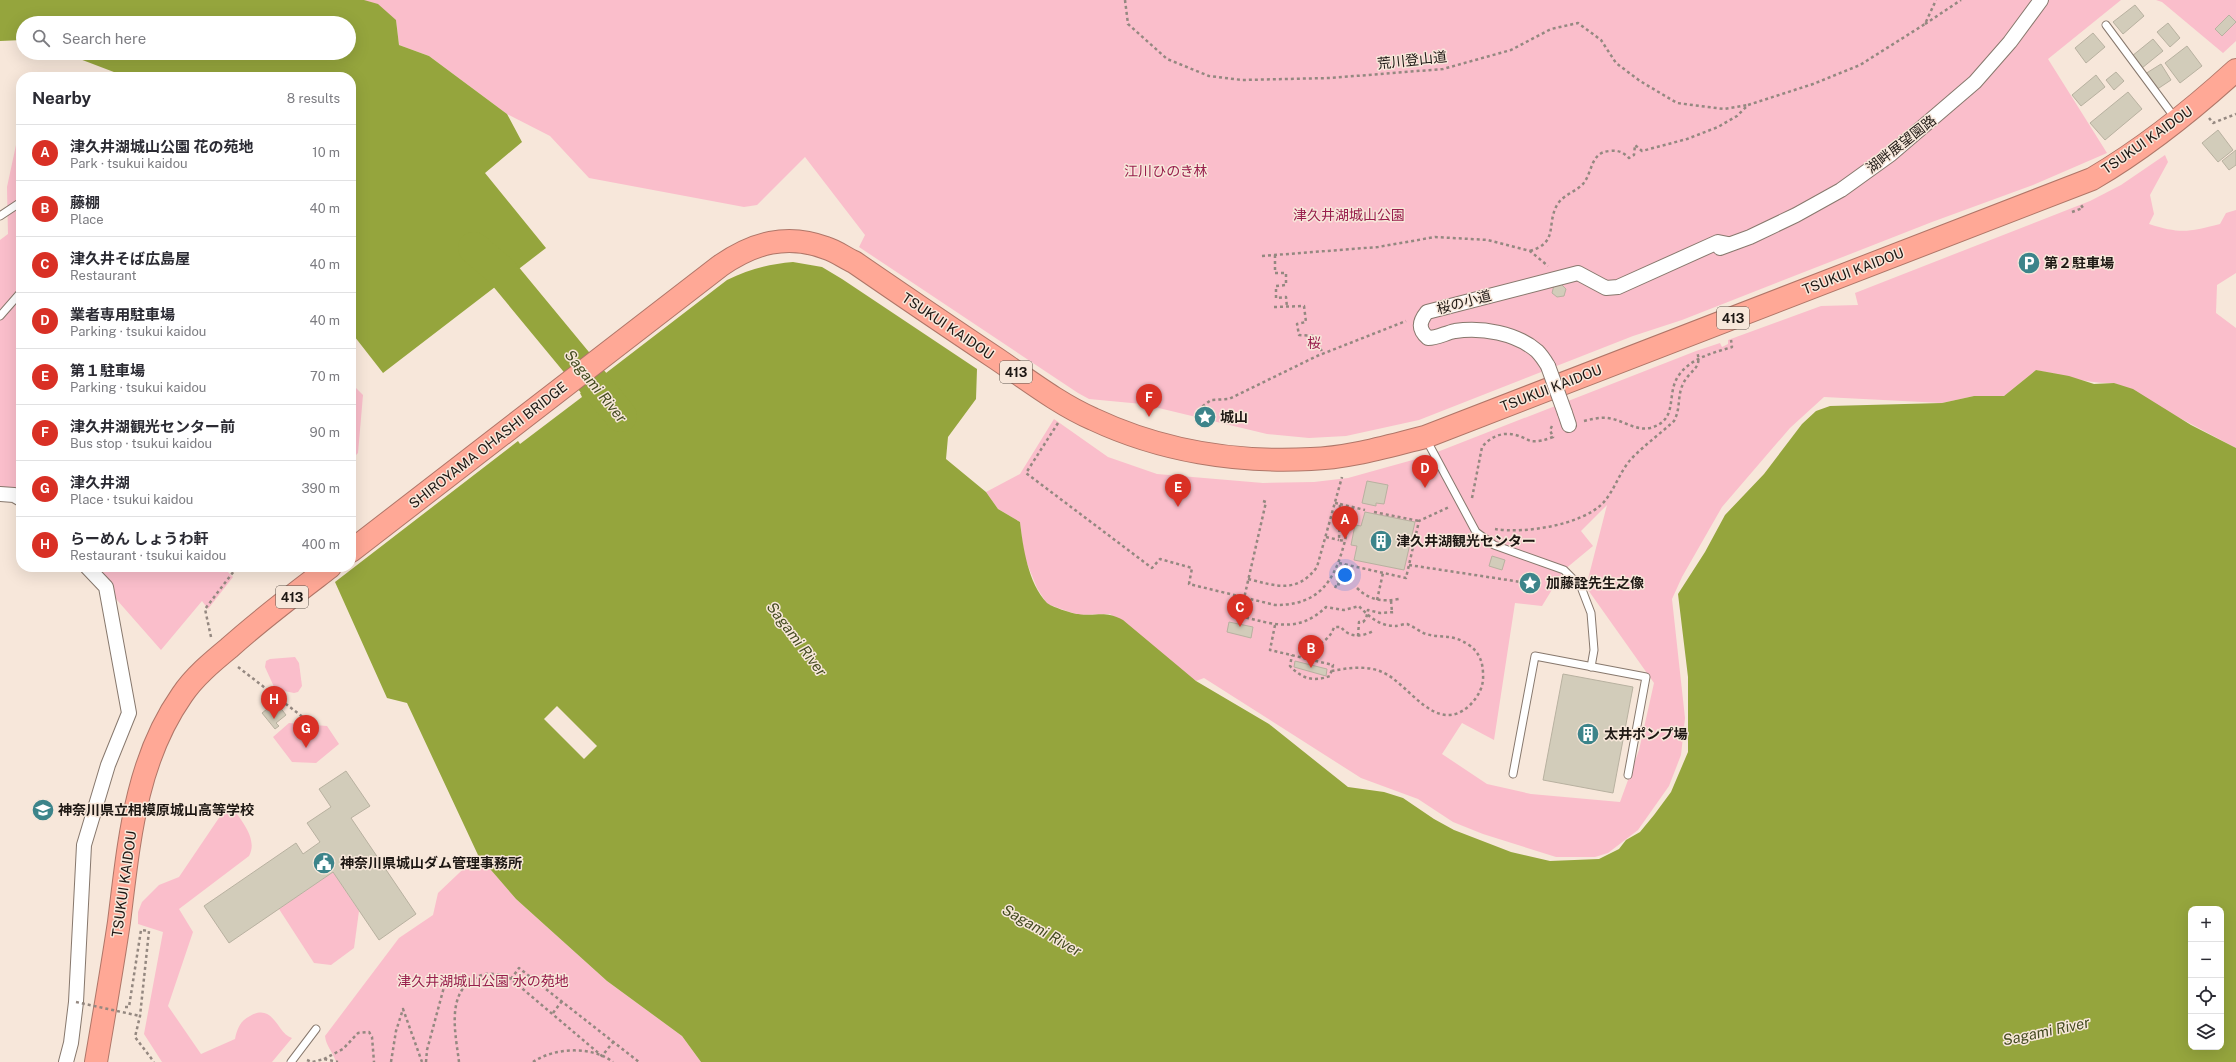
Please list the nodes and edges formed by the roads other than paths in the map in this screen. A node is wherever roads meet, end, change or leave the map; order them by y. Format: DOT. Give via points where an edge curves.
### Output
graph roads {
  1 [pos="2041,0"];
  2 [pos="2106,25"];
  3 [pos="2236,70"];
  4 [pos="2177,122"];
  5 [pos="16,205"];
  6 [pos="0,216"];
  7 [pos="854,262"];
  8 [pos="1606,288"];
  9 [pos="16,298"];
  10 [pos="0,316"];
  11 [pos="1567,419"];
  12 [pos="1425,437"];
  13 [pos="0,494"];
  14 [pos="16,496"];
  15 [pos="356,547"];
  16 [pos="92,572"];
  17 [pos="324,572"];
  18 [pos="1591,667"];
  19 [pos="1513,774"];
  20 [pos="1628,775"];
  21 [pos="316,1029"];
  22 [pos="66,1062"];
  23 [pos="96,1062"];
  24 [pos="291,1062"];
  1 -- 8 [label="street, 湖畔展望園路" via="2010,42 1975,82 1891,154 1841,190 1750,237 1728,244 1718,242 1630,283"];
  2 -- 4 [label="lane"];
  3 -- 4 [label="highway, TSUKUI KAIDOU / 413"];
  4 -- 12 [label="highway, TSUKUI KAIDOU / 413" via="2120,163 2092,179"];
  5 -- 6 [label="lane"];
  7 -- 12 [label="highway, TSUKUI KAIDOU / 413" via="1065,404 1093,420 1147,439 1192,452 1265,460 1313,459 1363,452"];
  7 -- 15 [label="highway, SHIROYAMA OHASHI BRIDGE / 413" via="827,248 790,241 770,242 736,255"];
  8 -- 11 [label="street, 桜の小道, bridge" via="1578,273 1427,312 1421,319 1420,327 1428,338 1436,338 1454,331 1477,330 1522,340 1538,352 1548,366"];
  9 -- 10 [label="lane"];
  12 -- 18 [label="lane" via="1476,532 1485,540 1564,570 1580,587 1591,614 1594,650"];
  13 -- 14 [label="street"];
  16 -- 22 [label="street" via="106,587 129,713 108,766 84,844 76,1002 72,1043"];
  17 -- 23 [label="highway, TSUKUI KAIDOU / 413" via="254,626 217,646 211,662 182,694 160,730 148,760 133,815 114,956"];
  18 -- 19 [label="lane" via="1535,656"];
  18 -- 20 [label="lane" via="1646,677"];
  21 -- 24 [label="lane"];
}
